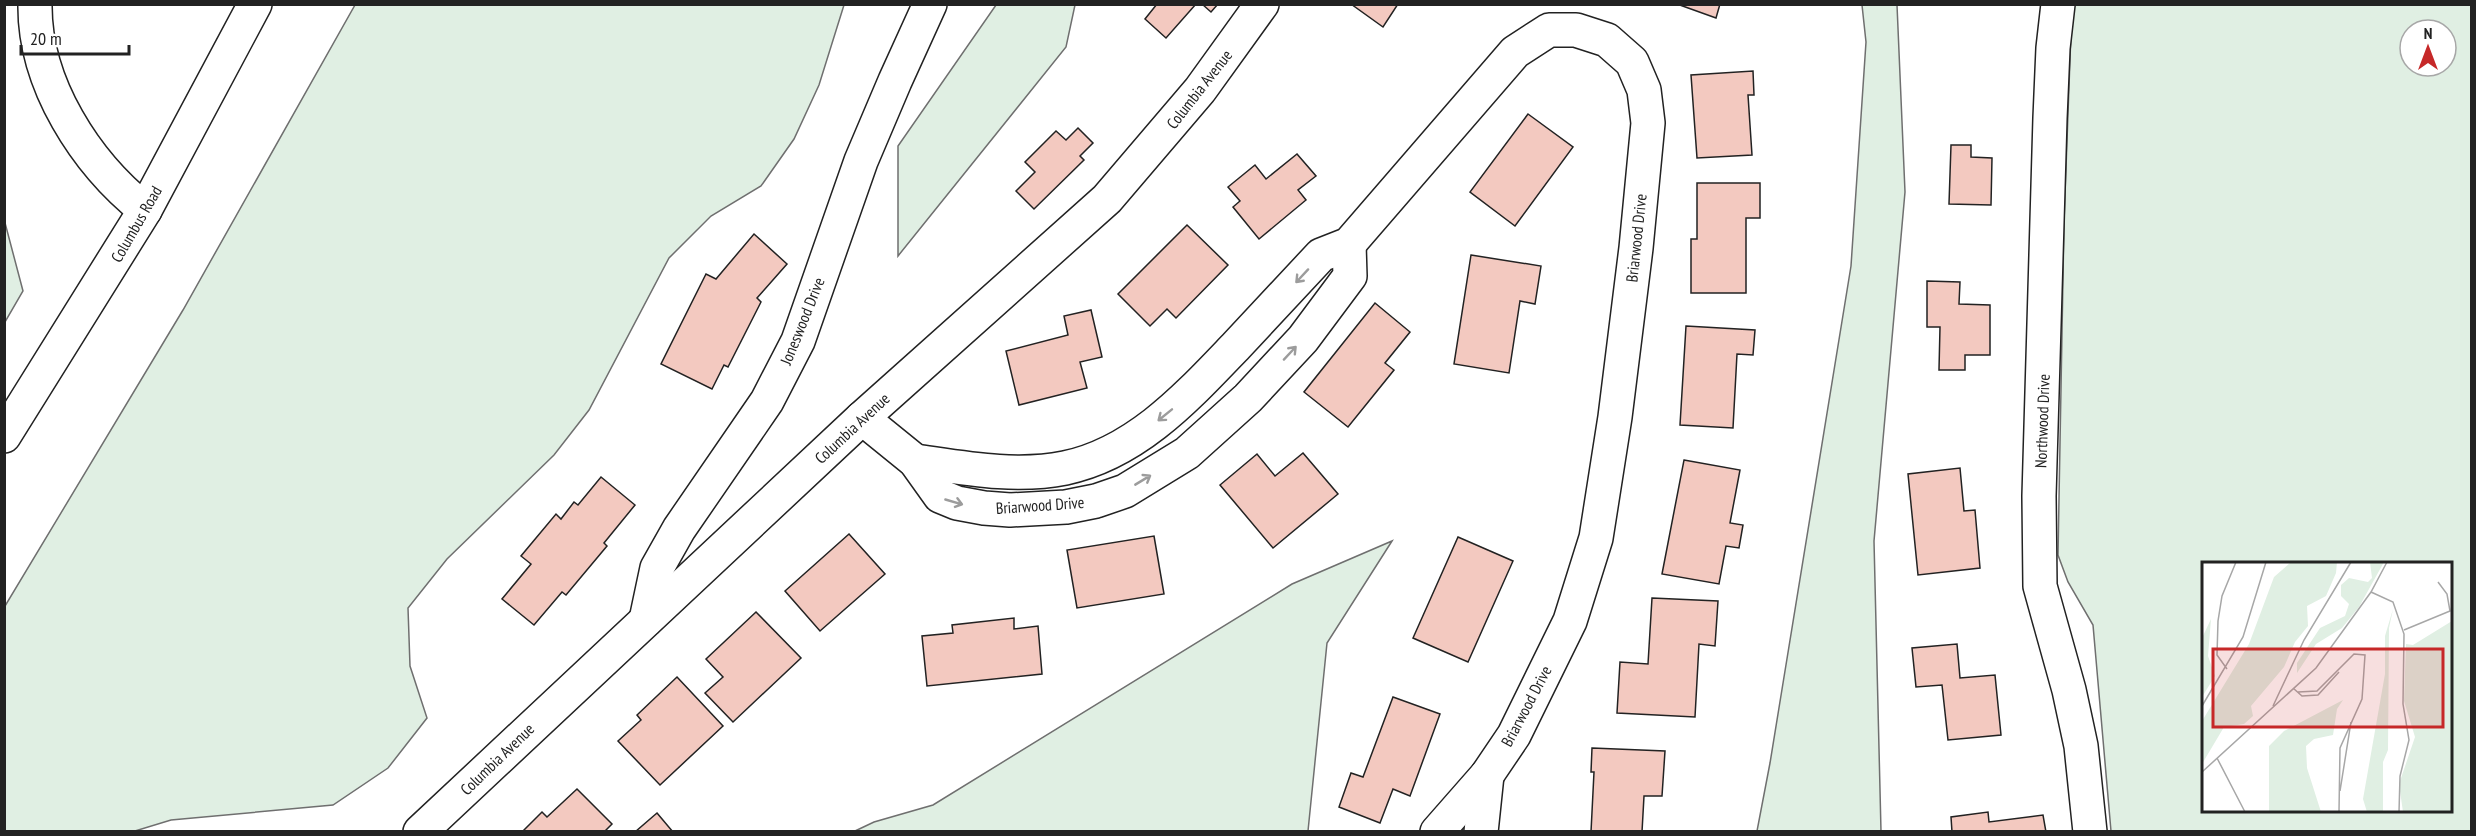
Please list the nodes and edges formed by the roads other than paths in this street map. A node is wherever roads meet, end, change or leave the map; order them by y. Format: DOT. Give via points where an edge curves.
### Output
graph roads {
  1 [pos="35,4"];
  2 [pos="255,4"];
  3 [pos="930,4"];
  4 [pos="1262,4"];
  5 [pos="2058,4"];
  6 [pos="145,210"];
  7 [pos="1349,244"];
  8 [pos="862,418"];
  9 [pos="4,436"];
  10 [pos="915,461"];
  11 [pos="646,620"];
  12 [pos="1487,776"];
  13 [pos="420,831"];
  14 [pos="1437,831"];
  15 [pos="1481,831"];
  16 [pos="2090,831"];
  1 -- 6 [label="street" via="43,59 60,106 93,159 121,191"];
  2 -- 6 [label="street, Columbus Road"];
  3 -- 11 [label="street, Joneswood Drive" via="861,161 798,341 767,401 679,529 657,568"];
  4 -- 8 [label="street, Columbia Avenue" via="1200,90 1107,199"];
  5 -- 16 [label="street, Northwood Drive" via="2050,118 2040,586 2081,746"];
  6 -- 9 [label="street, Columbus Road"];
  7 -- 10 [label="street, Briarwood Drive, one-way" via="1321,255 1190,395 1138,437 1112,452 1065,468 1006,472"];
  10 -- 7 [label="street, Briarwood Drive, one-way" via="940,496 984,508 1066,507 1125,491 1187,453 1248,398 1303,339 1350,276"];
  7 -- 12 [label="street, Briarwood Drive" via="1515,52 1548,30 1576,30 1607,40 1632,62 1644,90 1647,123 1616,417 1596,538 1570,621 1514,735"];
  8 -- 10 [label="street, Briarwood Drive"];
  8 -- 11 [label="street, Columbia Avenue"];
  11 -- 13 [label="street, Columbia Avenue"];
  12 -- 14 [label="street, Briarwood Drive"];
  12 -- 15 [label="street, Briarwood Drive"];
}
